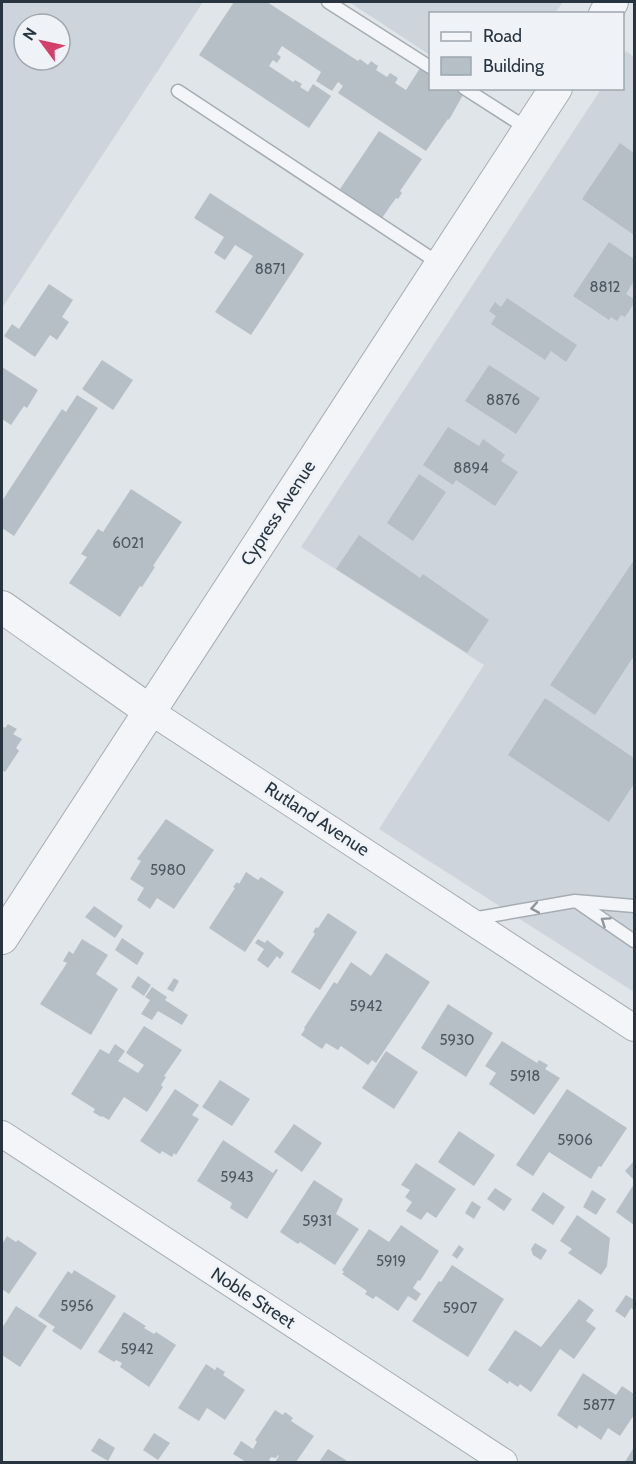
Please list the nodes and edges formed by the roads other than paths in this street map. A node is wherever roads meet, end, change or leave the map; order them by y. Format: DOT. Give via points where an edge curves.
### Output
graph roads {
  1 [pos="328,2"];
  2 [pos="429,66"];
  3 [pos="467,90"];
  4 [pos="555,90"];
  5 [pos="178,91"];
  6 [pos="529,130"];
  7 [pos="441,264"];
  8 [pos="2,607"];
  9 [pos="150,711"];
  10 [pos="575,901"];
  11 [pos="634,906"];
  12 [pos="470,919"];
  13 [pos="2,938"];
  14 [pos="634,941"];
  15 [pos="634,1028"];
  16 [pos="2,1134"];
  17 [pos="504,1462"];
  1 -- 2 [label="lane"];
  3 -- 6 [label="lane"];
  4 -- 6 [label="street, Cypress Avenue"];
  5 -- 7 [label="lane"];
  6 -- 7 [label="street, Cypress Avenue"];
  7 -- 9 [label="street, Cypress Avenue"];
  8 -- 9 [label="street, Rutland Avenue"];
  9 -- 12 [label="street, Rutland Avenue"];
  9 -- 13 [label="street, Cypress Avenue"];
  10 -- 11 [label="lane"];
  10 -- 12 [label="lane, one-way"];
  14 -- 10 [label="lane, one-way"];
  12 -- 15 [label="street, Rutland Avenue"];
  16 -- 17 [label="street, Noble Street"];
}
